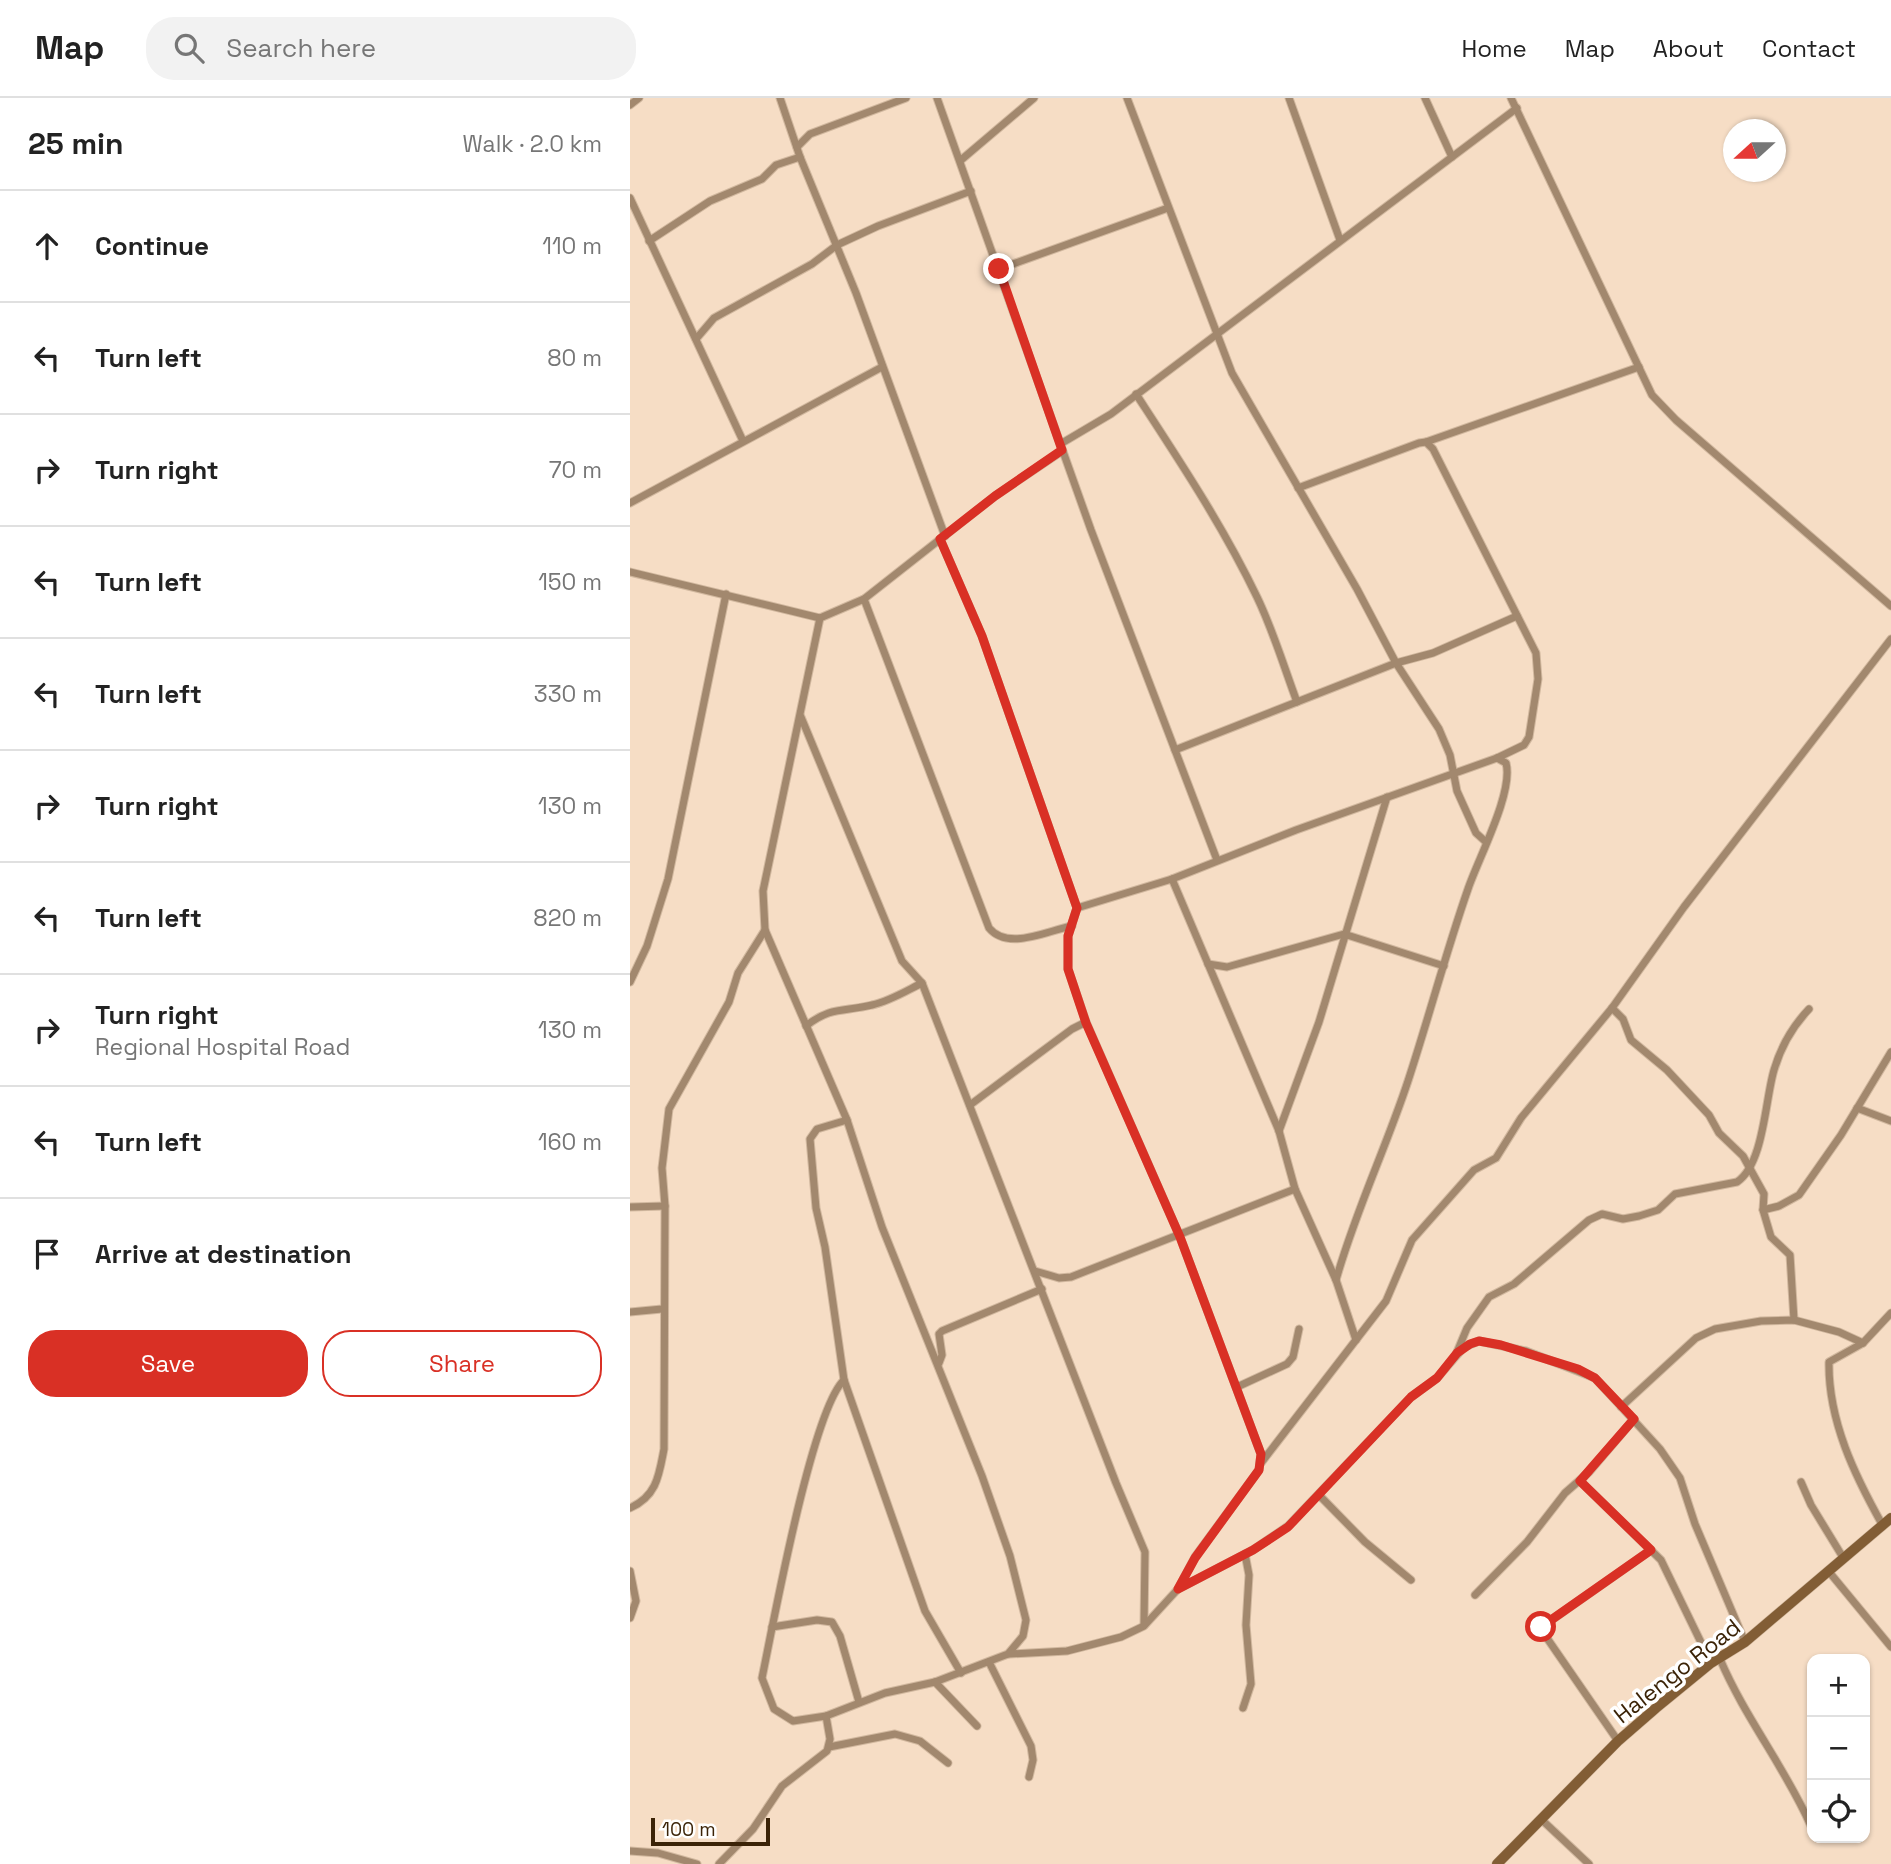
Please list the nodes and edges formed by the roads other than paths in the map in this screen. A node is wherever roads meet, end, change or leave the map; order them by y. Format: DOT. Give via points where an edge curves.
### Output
graph roads {
  1 [pos="639,98"];
  2 [pos="780,98"];
  3 [pos="906,98"];
  4 [pos="937,98"];
  5 [pos="1034,98"];
  6 [pos="1127,98"];
  7 [pos="1289,98"];
  8 [pos="1425,98"];
  9 [pos="1511,98"];
  10 [pos="630,105"];
  11 [pos="1517,108"];
  12 [pos="797,147"];
  13 [pos="800,157"];
  14 [pos="1452,157"];
  15 [pos="961,160"];
  16 [pos="971,191"];
  17 [pos="630,198"];
  18 [pos="1168,208"];
  19 [pos="1340,240"];
  20 [pos="649,241"];
  21 [pos="837,245"];
  22 [pos="999,269"];
  23 [pos="1214,334"];
  24 [pos="696,339"];
  25 [pos="882,367"];
  26 [pos="1639,367"];
  27 [pos="1136,394"];
  28 [pos="743,442"];
  29 [pos="1426,442"];
  30 [pos="1062,447"];
  31 [pos="1298,488"];
  32 [pos="630,503"];
  33 [pos="942,538"];
  34 [pos="630,572"];
  35 [pos="726,594"];
  36 [pos="864,599"];
  37 [pos="1891,606"];
  38 [pos="1517,616"];
  39 [pos="820,618"];
  40 [pos="1891,639"];
  41 [pos="1396,663"];
  42 [pos="1297,702"];
  43 [pos="801,717"];
  44 [pos="1175,750"];
  45 [pos="1497,758"];
  46 [pos="1455,773"];
  47 [pos="1387,797"];
  48 [pos="1486,842"];
  49 [pos="1217,860"];
  50 [pos="1172,879"];
  51 [pos="1077,908"];
  52 [pos="1072,926"];
  53 [pos="765,930"];
  54 [pos="1345,934"];
  55 [pos="1209,964"];
  56 [pos="1444,966"];
  57 [pos="630,982"];
  58 [pos="922,983"];
  59 [pos="1612,1008"];
  60 [pos="1809,1009"];
  61 [pos="1086,1023"];
  62 [pos="806,1026"];
  63 [pos="1891,1052"];
  64 [pos="970,1105"];
  65 [pos="1857,1108"];
  66 [pos="846,1120"];
  67 [pos="1891,1121"];
  68 [pos="1279,1131"];
  69 [pos="1749,1169"];
  70 [pos="1295,1189"];
  71 [pos="630,1206"];
  72 [pos="665,1206"];
  73 [pos="1763,1210"];
  74 [pos="1180,1237"];
  75 [pos="1035,1271"];
  76 [pos="1336,1280"];
  77 [pos="1042,1289"];
  78 [pos="662,1309"];
  79 [pos="630,1312"];
  80 [pos="1890,1316"];
  81 [pos="1794,1320"];
  82 [pos="1299,1329"];
  83 [pos="1356,1340"];
  84 [pos="1863,1343"];
  85 [pos="1457,1353"];
  86 [pos="939,1363"];
  87 [pos="844,1380"];
  88 [pos="1237,1387"];
  89 [pos="1621,1408"];
  90 [pos="1634,1419"];
  91 [pos="1261,1464"];
  92 [pos="1580,1481"];
  93 [pos="1801,1482"];
  94 [pos="1319,1495"];
  95 [pos="630,1508"];
  96 [pos="1887,1522"];
  97 [pos="1651,1550"];
  98 [pos="1245,1554"];
  99 [pos="1844,1559"];
  100 [pos="630,1571"];
  101 [pos="1830,1573"];
  102 [pos="1411,1580"];
  103 [pos="1178,1589"];
  104 [pos="1475,1595"];
  105 [pos="630,1618"];
  106 [pos="1144,1626"];
  107 [pos="772,1627"];
  108 [pos="1888,1636"];
  109 [pos="1745,1642"];
  110 [pos="1891,1647"];
  111 [pos="1008,1654"];
  112 [pos="1715,1661"];
  113 [pos="989,1662"];
  114 [pos="961,1673"];
  115 [pos="935,1682"];
  116 [pos="859,1702"];
  117 [pos="1243,1708"];
  118 [pos="826,1716"];
  119 [pos="977,1726"];
  120 [pos="1618,1741"];
  121 [pos="829,1747"];
  122 [pos="948,1763"];
  123 [pos="1029,1777"];
  124 [pos="1807,1818"];
  125 [pos="1543,1821"];
  126 [pos="630,1851"];
  127 [pos="697,1864"];
  128 [pos="719,1864"];
  129 [pos="1497,1864"];
  130 [pos="1589,1864"];
  1 -- 10 [label="street"];
  2 -- 12 [label="street"];
  3 -- 12 [label="street" via="810,134"];
  4 -- 15 [label="street"];
  5 -- 15 [label="street"];
  6 -- 18 [label="street"];
  7 -- 19 [label="street"];
  8 -- 14 [label="street"];
  9 -- 11 [label="street"];
  11 -- 14 [label="street"];
  11 -- 26 [label="street"];
  12 -- 13 [label="street"];
  13 -- 20 [label="street" via="776,165 755,183 709,201"];
  13 -- 21 [label="street"];
  14 -- 19 [label="street"];
  15 -- 16 [label="street"];
  16 -- 21 [label="street"];
  16 -- 22 [label="street"];
  17 -- 20 [label="street"];
  18 -- 22 [label="street"];
  18 -- 23 [label="street"];
  19 -- 23 [label="street"];
  20 -- 24 [label="street"];
  21 -- 24 [label="street" via="812,264 714,318"];
  21 -- 25 [label="street"];
  22 -- 30 [label="street"];
  23 -- 27 [label="street"];
  23 -- 31 [label="street"];
  24 -- 28 [label="street"];
  25 -- 28 [label="street"];
  25 -- 33 [label="street"];
  26 -- 29 [label="street"];
  26 -- 37 [label="street" via="1663,409"];
  27 -- 30 [label="street"];
  27 -- 42 [label="street" via="1239,562"];
  28 -- 32 [label="street"];
  29 -- 31 [label="street"];
  29 -- 38 [label="street" via="1443,465"];
  30 -- 33 [label="street"];
  30 -- 44 [label="street"];
  31 -- 41 [label="street"];
  33 -- 36 [label="street"];
  33 -- 51 [label="street" via="982,636"];
  34 -- 35 [label="street"];
  35 -- 39 [label="street"];
  35 -- 57 [label="street" via="668,879"];
  36 -- 39 [label="street"];
  36 -- 52 [label="street" via="989,928 1007,940"];
  38 -- 41 [label="street" via="1433,653"];
  38 -- 45 [label="street" via="1536,653 1535,710 1524,745"];
  39 -- 43 [label="street"];
  40 -- 59 [label="street" via="1692,896"];
  41 -- 42 [label="street"];
  41 -- 46 [label="street" via="1438,729"];
  42 -- 44 [label="street"];
  43 -- 53 [label="street" via="763,891"];
  43 -- 58 [label="street" via="902,961"];
  44 -- 49 [label="street"];
  45 -- 46 [label="street"];
  45 -- 48 [label="street" via="1506,763 1508,777"];
  46 -- 47 [label="street"];
  46 -- 48 [label="street" via="1470,821"];
  47 -- 49 [label="street"];
  47 -- 54 [label="street"];
  48 -- 56 [label="street"];
  49 -- 50 [label="street"];
  50 -- 51 [label="street"];
  50 -- 55 [label="street"];
  51 -- 52 [label="street"];
  52 -- 61 [label="street" via="1066,947 1068,969"];
  53 -- 62 [label="street"];
  53 -- 72 [label="street" via="669,1109 662,1168"];
  54 -- 55 [label="street" via="1227,967"];
  54 -- 56 [label="street"];
  54 -- 68 [label="street" via="1320,1022"];
  55 -- 68 [label="street"];
  56 -- 76 [label="street"];
  58 -- 62 [label="street" via="870,1006 841,1007"];
  58 -- 64 [label="street"];
  59 -- 69 [label="street" via="1623,1019 1631,1040 1701,1106"];
  59 -- 83 [label="street" via="1521,1118 1496,1158 1474,1170 1412,1240 1397,1282"];
  60 -- 69 [label="street" via="1782,1048"];
  61 -- 64 [label="street"];
  61 -- 74 [label="street"];
  62 -- 66 [label="street"];
  63 -- 65 [label="street"];
  64 -- 75 [label="street"];
  65 -- 67 [label="street"];
  65 -- 73 [label="street" via="1799,1195"];
  66 -- 86 [label="street" via="883,1227"];
  66 -- 87 [label="street" via="817,1129 810,1139 816,1208"];
  68 -- 70 [label="street"];
  69 -- 73 [label="street" via="1764,1194"];
  69 -- 85 [label="street" via="1737,1182 1675,1194 1658,1210 1623,1219 1602,1214 1589,1220 1514,1284 1489,1297 1467,1328"];
  70 -- 74 [label="street"];
  70 -- 76 [label="street"];
  71 -- 72 [label="street"];
  72 -- 78 [label="street"];
  73 -- 81 [label="street" via="1771,1237 1790,1255"];
  74 -- 75 [label="street" via="1070,1277 1059,1279"];
  74 -- 88 [label="street"];
  75 -- 77 [label="street"];
  76 -- 83 [label="street"];
  77 -- 86 [label="street" via="942,1331"];
  77 -- 106 [label="street" via="1145,1552"];
  78 -- 79 [label="street"];
  78 -- 95 [label="street" via="664,1449 658,1482 643,1501"];
  80 -- 84 [label="street"];
  81 -- 84 [label="street"];
  81 -- 89 [label="street" via="1761,1321 1701,1334"];
  82 -- 88 [label="street" via="1287,1364"];
  83 -- 91 [label="street"];
  84 -- 96 [label="street" via="1832,1359 1829,1376 1846,1455"];
  85 -- 89 [label="street" via="1479,1341 1561,1363 1595,1378"];
  85 -- 94 [label="street"];
  86 -- 111 [label="street" via="1019,1586 1026,1620 1023,1636"];
  87 -- 107 [label="street" via="827,1409"];
  87 -- 114 [label="street" via="925,1611"];
  88 -- 91 [label="street"];
  89 -- 90 [label="street"];
  90 -- 92 [label="street"];
  90 -- 109 [label="street" via="1680,1478"];
  91 -- 103 [label="street"];
  92 -- 97 [label="street"];
  92 -- 104 [label="street"];
  93 -- 99 [label="street"];
  94 -- 98 [label="street" via="1288,1527"];
  94 -- 102 [label="street"];
  96 -- 99 [label="street, Halengo Road"];
  97 -- 112 [label="street" via="1665,1566"];
  97 -- 120 [label="street" via="1540,1628"];
  98 -- 103 [label="street"];
  98 -- 117 [label="street" via="1251,1684"];
  99 -- 101 [label="street, Halengo Road"];
  100 -- 105 [label="street" via="636,1601"];
  101 -- 108 [label="street"];
  101 -- 109 [label="street, Halengo Road"];
  103 -- 106 [label="street"];
  106 -- 111 [label="street" via="1067,1651"];
  107 -- 116 [label="street" via="832,1622"];
  107 -- 118 [label="street" via="762,1678 769,1700 779,1714 793,1721"];
  108 -- 110 [label="street"];
  109 -- 112 [label="street, Halengo Road"];
  111 -- 113 [label="street"];
  112 -- 120 [label="street, Halengo Road"];
  112 -- 124 [label="street" via="1779,1760"];
  113 -- 114 [label="street"];
  113 -- 123 [label="street" via="1031,1746"];
  114 -- 115 [label="street"];
  115 -- 116 [label="street"];
  115 -- 119 [label="street"];
  116 -- 118 [label="street"];
  118 -- 121 [label="street"];
  120 -- 125 [label="street, Halengo Road"];
  121 -- 122 [label="street" via="895,1734 920,1741"];
  121 -- 128 [label="street" via="782,1786 753,1829"];
  125 -- 129 [label="street, Halengo Road"];
  125 -- 130 [label="street"];
  126 -- 127 [label="street"];
}
